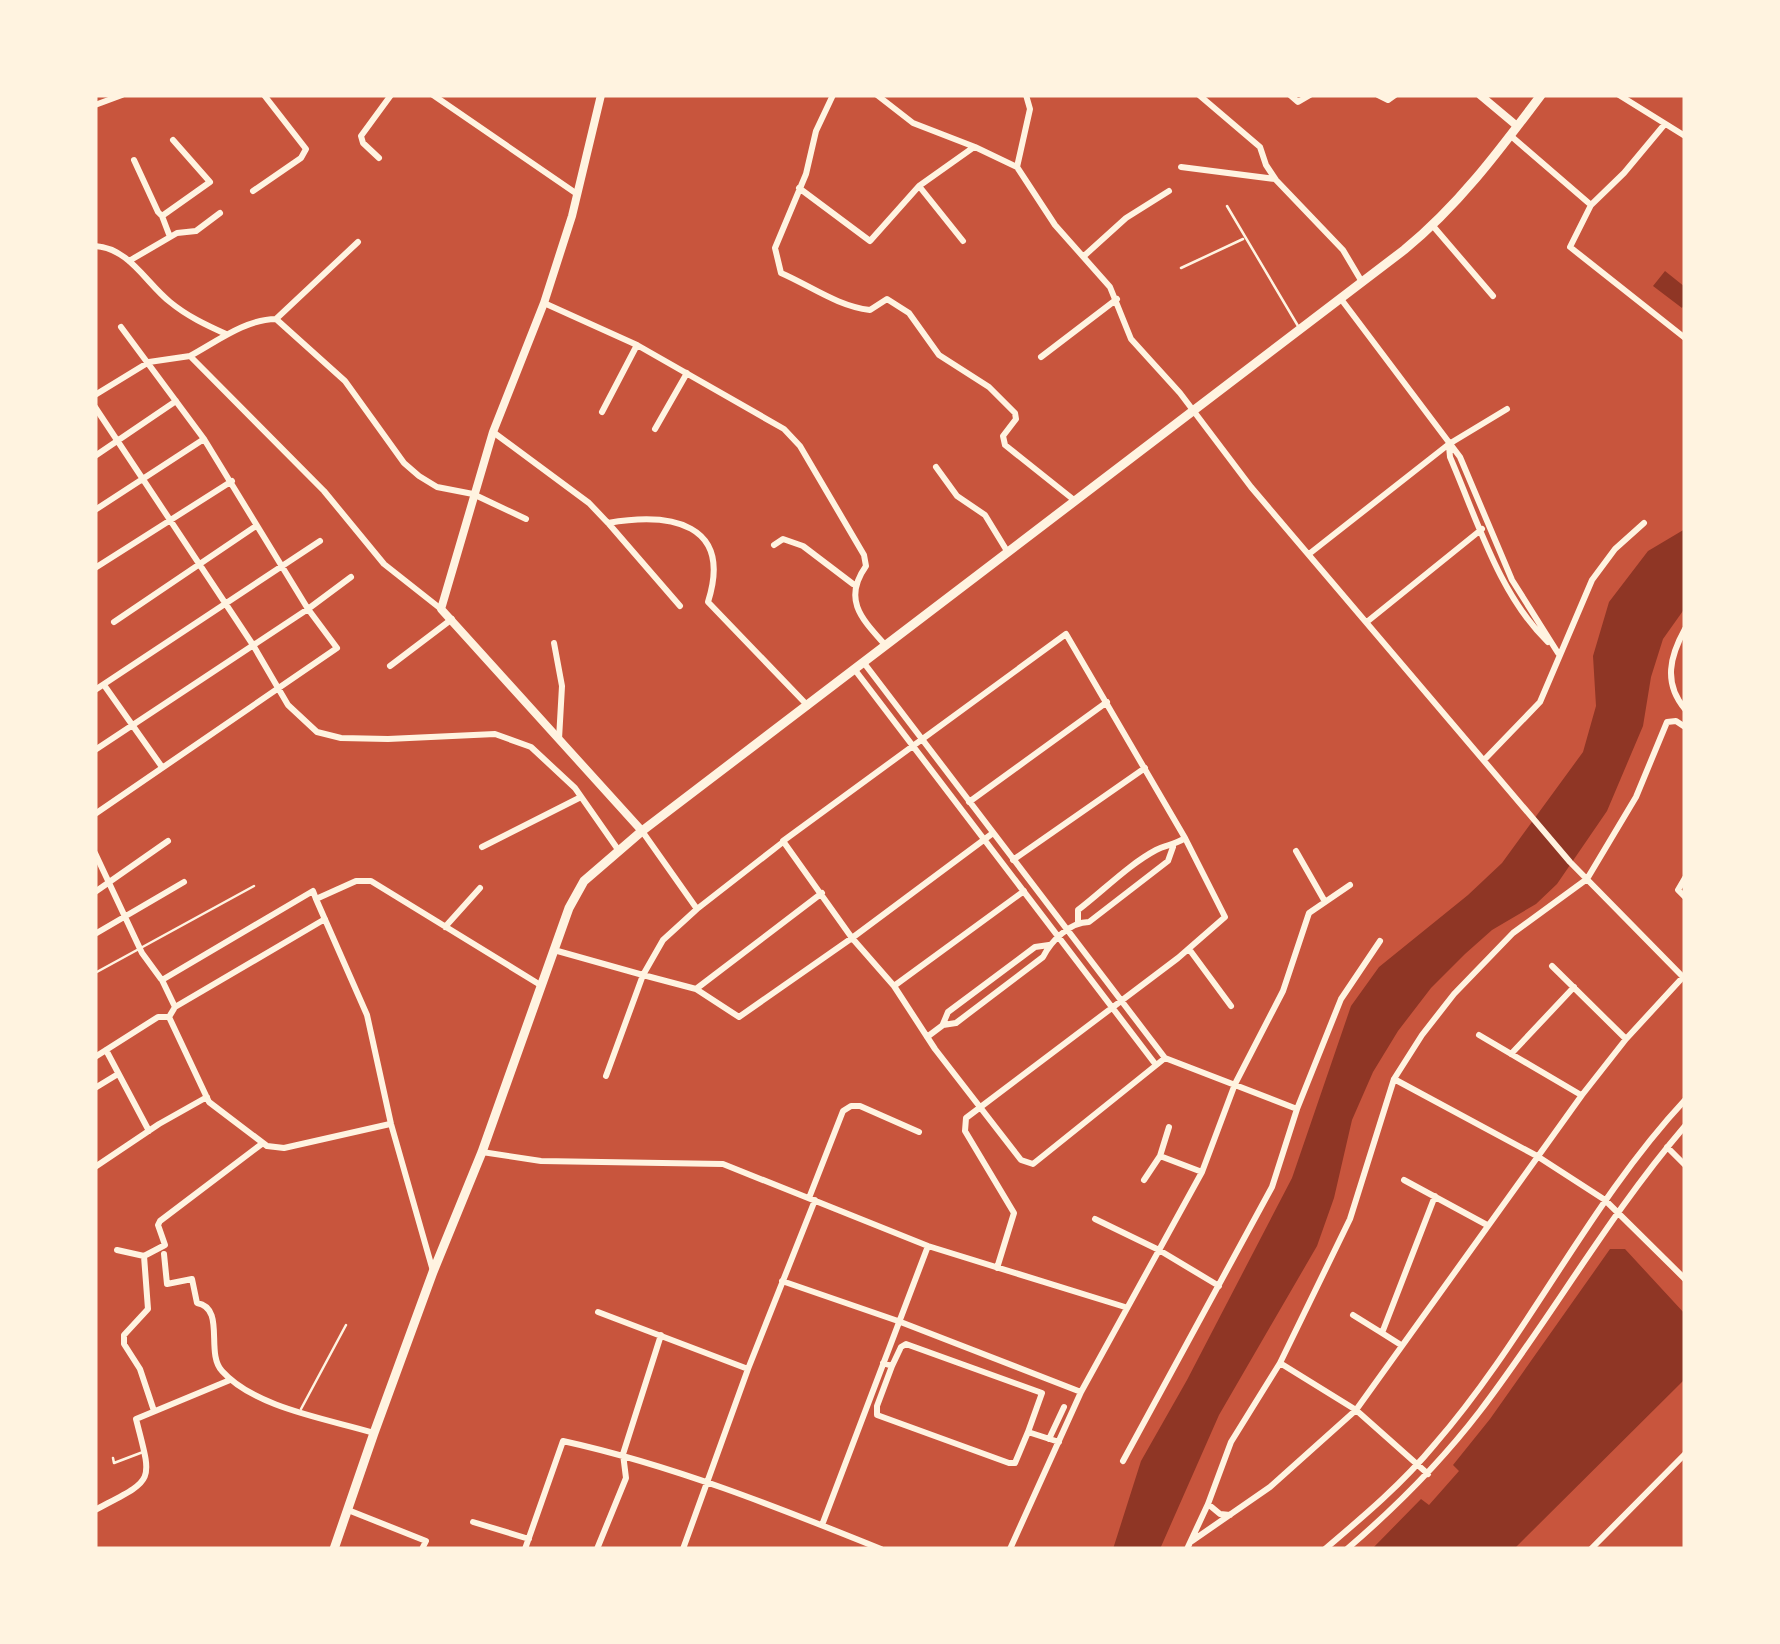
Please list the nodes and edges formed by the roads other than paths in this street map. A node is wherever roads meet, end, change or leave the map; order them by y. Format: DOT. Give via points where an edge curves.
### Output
graph roads {
  1 [pos="122,95"];
  2 [pos="264,95"];
  3 [pos="391,95"];
  4 [pos="432,95"];
  5 [pos="601,95"];
  6 [pos="833,95"];
  7 [pos="877,95"];
  8 [pos="1026,95"];
  9 [pos="1200,95"];
  10 [pos="1290,95"];
  11 [pos="1310,95"];
  12 [pos="1378,95"];
  13 [pos="1395,95"];
  14 [pos="1480,95"];
  15 [pos="1541,95"];
  16 [pos="1620,95"];
  17 [pos="444,98"];
  18 [pos="95,105"];
  19 [pos="1664,125"];
  20 [pos="1517,126"];
  21 [pos="1511,136"];
  22 [pos="1685,136"];
  23 [pos="173,140"];
  24 [pos="975,146"];
  25 [pos="379,158"];
  26 [pos="134,160"];
  27 [pos="1017,167"];
  28 [pos="1181,167"];
  29 [pos="1276,180"];
  30 [pos="919,186"];
  31 [pos="799,188"];
  32 [pos="253,191"];
  33 [pos="1169,191"];
  34 [pos="577,194"];
  35 [pos="1591,205"];
  36 [pos="1228,206"];
  37 [pos="220,213"];
  38 [pos="162,216"];
  39 [pos="1433,226"];
  40 [pos="170,237"];
  41 [pos="1245,238"];
  42 [pos="963,240"];
  43 [pos="358,242"];
  44 [pos="95,246"];
  45 [pos="1084,256"];
  46 [pos="129,262"];
  47 [pos="1180,268"];
  48 [pos="1363,284"];
  49 [pos="1493,296"];
  50 [pos="1342,298"];
  51 [pos="1117,299"];
  52 [pos="544,303"];
  53 [pos="276,319"];
  54 [pos="120,326"];
  55 [pos="1300,330"];
  56 [pos="227,334"];
  57 [pos="1685,338"];
  58 [pos="637,345"];
  59 [pos="190,356"];
  60 [pos="1040,357"];
  61 [pos="149,362"];
  62 [pos="687,373"];
  63 [pos="95,395"];
  64 [pos="176,400"];
  65 [pos="95,407"];
  66 [pos="1507,409"];
  67 [pos="602,412"];
  68 [pos="1194,413"];
  69 [pos="655,429"];
  70 [pos="492,432"];
  71 [pos="204,439"];
  72 [pos="118,442"];
  73 [pos="1449,444"];
  74 [pos="95,456"];
  75 [pos="936,467"];
  76 [pos="144,479"];
  77 [pos="232,481"];
  78 [pos="472,494"];
  79 [pos="1074,500"];
  80 [pos="95,510"];
  81 [pos="169,520"];
  82 [pos="526,520"];
  83 [pos="608,522"];
  84 [pos="1644,523"];
  85 [pos="256,526"];
  86 [pos="1484,527"];
  87 [pos="320,541"];
  88 [pos="774,546"];
  89 [pos="1008,551"];
  90 [pos="1309,554"];
  91 [pos="199,563"];
  92 [pos="282,566"];
  93 [pos="95,568"];
  94 [pos="350,577"];
  95 [pos="853,584"];
  96 [pos="225,604"];
  97 [pos="680,606"];
  98 [pos="308,609"];
  99 [pos="442,610"];
  100 [pos="452,619"];
  101 [pos="1368,621"];
  102 [pos="114,622"];
  103 [pos="1685,629"];
  104 [pos="554,643"];
  105 [pos="253,645"];
  106 [pos="886,646"];
  107 [pos="1558,653"];
  108 [pos="390,666"];
  109 [pos="859,666"];
  110 [pos="104,685"];
  111 [pos="280,687"];
  112 [pos="95,690"];
  113 [pos="1108,702"];
  114 [pos="808,706"];
  115 [pos="1685,708"];
  116 [pos="131,725"];
  117 [pos="1685,727"];
  118 [pos="921,738"];
  119 [pos="559,740"];
  120 [pos="912,745"];
  121 [pos="95,750"];
  122 [pos="1485,759"];
  123 [pos="162,767"];
  124 [pos="1145,768"];
  125 [pos="582,797"];
  126 [pos="969,802"];
  127 [pos="95,814"];
  128 [pos="642,830"];
  129 [pos="993,833"];
  130 [pos="1185,838"];
  131 [pos="984,840"];
  132 [pos="168,841"];
  133 [pos="783,841"];
  134 [pos="482,847"];
  135 [pos="1172,847"];
  136 [pos="619,850"];
  137 [pos="1296,851"];
  138 [pos="95,853"];
  139 [pos="1013,860"];
  140 [pos="1685,878"];
  141 [pos="1587,879"];
  142 [pos="108,882"];
  143 [pos="184,882"];
  144 [pos="1350,885"];
  145 [pos="254,886"];
  146 [pos="480,888"];
  147 [pos="1024,891"];
  148 [pos="95,892"];
  149 [pos="822,894"];
  150 [pos="1685,897"];
  151 [pos="316,898"];
  152 [pos="1324,900"];
  153 [pos="697,909"];
  154 [pos="124,916"];
  155 [pos="325,919"];
  156 [pos="1078,922"];
  157 [pos="445,926"];
  158 [pos="1067,931"];
  159 [pos="95,934"];
  160 [pos="1059,937"];
  161 [pos="852,938"];
  162 [pos="1380,941"];
  163 [pos="1049,945"];
  164 [pos="139,947"];
  165 [pos="1189,949"];
  166 [pos="554,950"];
  167 [pos="1552,966"];
  168 [pos="95,973"];
  169 [pos="643,974"];
  170 [pos="1684,978"];
  171 [pos="162,980"];
  172 [pos="542,986"];
  173 [pos="894,986"];
  174 [pos="1574,988"];
  175 [pos="696,989"];
  176 [pos="1120,1002"];
  177 [pos="1230,1006"];
  178 [pos="175,1007"];
  179 [pos="1112,1007"];
  180 [pos="169,1017"];
  181 [pos="943,1026"];
  182 [pos="1479,1035"];
  183 [pos="928,1037"];
  184 [pos="1626,1039"];
  185 [pos="106,1050"];
  186 [pos="1511,1054"];
  187 [pos="95,1058"];
  188 [pos="1165,1058"];
  189 [pos="1156,1064"];
  190 [pos="118,1074"];
  191 [pos="606,1076"];
  192 [pos="1394,1079"];
  193 [pos="1235,1084"];
  194 [pos="95,1088"];
  195 [pos="1582,1096"];
  196 [pos="207,1097"];
  197 [pos="1685,1100"];
  198 [pos="980,1108"];
  199 [pos="1297,1109"];
  200 [pos="390,1124"];
  201 [pos="1685,1126"];
  202 [pos="1169,1127"];
  203 [pos="149,1131"];
  204 [pos="919,1132"];
  205 [pos="263,1143"];
  206 [pos="1667,1147"];
  207 [pos="482,1152"];
  208 [pos="1160,1156"];
  209 [pos="1537,1156"];
  210 [pos="1685,1165"];
  211 [pos="95,1168"];
  212 [pos="1202,1172"];
  213 [pos="1144,1180"];
  214 [pos="1404,1180"];
  215 [pos="1435,1196"];
  216 [pos="812,1199"];
  217 [pos="1605,1200"];
  218 [pos="1618,1210"];
  219 [pos="1094,1219"];
  220 [pos="1488,1225"];
  221 [pos="928,1246"];
  222 [pos="117,1250"];
  223 [pos="1159,1250"];
  224 [pos="164,1254"];
  225 [pos="144,1256"];
  226 [pos="997,1268"];
  227 [pos="433,1272"];
  228 [pos="1685,1279"];
  229 [pos="782,1282"];
  230 [pos="1218,1286"];
  231 [pos="1126,1307"];
  232 [pos="598,1312"];
  233 [pos="1353,1315"];
  234 [pos="898,1321"];
  235 [pos="346,1325"];
  236 [pos="662,1334"];
  237 [pos="1382,1334"];
  238 [pos="1401,1345"];
  239 [pos="978,1352"];
  240 [pos="883,1363"];
  241 [pos="1280,1364"];
  242 [pos="892,1366"];
  243 [pos="972,1367"];
  244 [pos="748,1369"];
  245 [pos="232,1380"];
  246 [pos="1080,1392"];
  247 [pos="1064,1406"];
  248 [pos="300,1410"];
  249 [pos="1356,1410"];
  250 [pos="154,1411"];
  251 [pos="1028,1432"];
  252 [pos="374,1433"];
  253 [pos="1049,1439"];
  254 [pos="1058,1442"];
  255 [pos="144,1452"];
  256 [pos="624,1454"];
  257 [pos="1685,1454"];
  258 [pos="113,1458"];
  259 [pos="1124,1461"];
  260 [pos="1418,1462"];
  261 [pos="1428,1474"];
  262 [pos="707,1482"];
  263 [pos="1208,1504"];
  264 [pos="95,1510"];
  265 [pos="348,1510"];
  266 [pos="1231,1514"];
  267 [pos="473,1522"];
  268 [pos="822,1525"];
  269 [pos="529,1540"];
  270 [pos="424,1545"];
  271 [pos="1189,1545"];
  272 [pos="334,1549"];
  273 [pos="525,1549"];
  274 [pos="598,1549"];
  275 [pos="684,1549"];
  276 [pos="881,1549"];
  277 [pos="1010,1549"];
  278 [pos="1325,1549"];
  279 [pos="1347,1549"];
  280 [pos="1591,1549"];
  1 -- 18 [label="street"];
  2 -- 32 [label="street" via="306,149"];
  3 -- 25 [label="street" via="361,136"];
  4 -- 17 [label="street"];
  5 -- 34 [label="street"];
  6 -- 31 [label="street"];
  7 -- 24 [label="street" via="913,123"];
  8 -- 27 [label="street" via="1030,109"];
  9 -- 29 [label="street" via="1260,147"];
  10 -- 11 [label="street" via="1298,102"];
  12 -- 13 [label="street"];
  14 -- 20 [label="street"];
  15 -- 20 [label="main road"];
  16 -- 19 [label="street"];
  17 -- 34 [label="street"];
  19 -- 22 [label="street"];
  19 -- 35 [label="street"];
  20 -- 21 [label="main road"];
  21 -- 35 [label="street"];
  21 -- 39 [label="main road"];
  23 -- 38 [label="street" via="210,182"];
  24 -- 27 [label="street"];
  24 -- 30 [label="street"];
  26 -- 38 [label="street"];
  27 -- 45 [label="street" via="1054,225"];
  28 -- 29 [label="street"];
  29 -- 48 [label="street" via="1343,250"];
  30 -- 31 [label="street" via="870,241"];
  30 -- 42 [label="street"];
  31 -- 79 [label="street" via="775,248 780,273 846,307 870,310 887,299 909,313 938,355 989,387 1015,413 1003,443"];
  33 -- 45 [label="street"];
  34 -- 52 [label="street"];
  35 -- 57 [label="street" via="1570,248"];
  36 -- 41 [label="lane"];
  37 -- 40 [label="street" via="196,231"];
  38 -- 40 [label="street"];
  39 -- 48 [label="main road"];
  39 -- 49 [label="street"];
  40 -- 46 [label="street"];
  41 -- 47 [label="lane"];
  41 -- 55 [label="lane"];
  43 -- 53 [label="street"];
  44 -- 46 [label="street"];
  45 -- 51 [label="street"];
  46 -- 56 [label="street" via="190,318"];
  48 -- 50 [label="main road"];
  50 -- 55 [label="main road"];
  50 -- 73 [label="street"];
  51 -- 60 [label="street"];
  51 -- 68 [label="street" via="1131,340"];
  52 -- 58 [label="street"];
  52 -- 70 [label="street"];
  53 -- 56 [label="street"];
  53 -- 78 [label="street" via="344,382 412,470 438,487"];
  54 -- 61 [label="street"];
  55 -- 68 [label="main road"];
  56 -- 59 [label="street"];
  58 -- 62 [label="street"];
  58 -- 67 [label="street"];
  59 -- 61 [label="street"];
  59 -- 99 [label="street" via="324,491 384,564"];
  61 -- 63 [label="street"];
  61 -- 64 [label="street"];
  62 -- 69 [label="street"];
  62 -- 95 [label="street" via="767,417 800,446 866,559"];
  64 -- 71 [label="street"];
  64 -- 72 [label="street"];
  65 -- 72 [label="street"];
  66 -- 73 [label="street"];
  68 -- 79 [label="main road"];
  68 -- 90 [label="street"];
  70 -- 78 [label="street"];
  70 -- 83 [label="street"];
  71 -- 76 [label="street"];
  71 -- 77 [label="street"];
  72 -- 74 [label="street"];
  72 -- 76 [label="street"];
  73 -- 86 [label="street"];
  73 -- 90 [label="street"];
  75 -- 89 [label="street" via="957,496 984,515"];
  76 -- 80 [label="street"];
  76 -- 81 [label="street"];
  77 -- 81 [label="street"];
  77 -- 85 [label="street"];
  78 -- 82 [label="street"];
  78 -- 99 [label="street"];
  79 -- 89 [label="main road"];
  81 -- 91 [label="street"];
  81 -- 93 [label="street"];
  83 -- 97 [label="street"];
  83 -- 114 [label="street" via="674,520 694,529 715,558 708,602"];
  84 -- 107 [label="street" via="1592,580"];
  85 -- 91 [label="street"];
  85 -- 92 [label="street"];
  86 -- 101 [label="street"];
  86 -- 107 [label="street" via="1530,626"];
  87 -- 92 [label="street"];
  88 -- 95 [label="street" via="783,539 803,546"];
  89 -- 106 [label="main road"];
  90 -- 101 [label="street"];
  91 -- 96 [label="street"];
  91 -- 102 [label="street"];
  92 -- 96 [label="street"];
  92 -- 98 [label="street"];
  94 -- 98 [label="street"];
  95 -- 106 [label="street" via="859,610"];
  96 -- 105 [label="street"];
  96 -- 110 [label="street"];
  98 -- 105 [label="street"];
  98 -- 111 [label="street" via="337,648"];
  99 -- 100 [label="street"];
  100 -- 108 [label="street"];
  100 -- 119 [label="street"];
  101 -- 122 [label="street"];
  103 -- 115 [label="street" via="1670,667"];
  104 -- 119 [label="street" via="562,686"];
  105 -- 111 [label="street"];
  105 -- 116 [label="street"];
  106 -- 109 [label="main road"];
  107 -- 122 [label="street" via="1540,702"];
  109 -- 114 [label="main road"];
  109 -- 118 [label="street"];
  109 -- 120 [label="street"];
  110 -- 112 [label="street"];
  110 -- 116 [label="street"];
  111 -- 123 [label="street"];
  111 -- 125 [label="street" via="288,705 317,732 388,739 495,734 531,747"];
  113 -- 118 [label="street" via="1066,634"];
  113 -- 124 [label="street"];
  113 -- 126 [label="street"];
  114 -- 128 [label="main road"];
  116 -- 121 [label="street"];
  116 -- 123 [label="street"];
  117 -- 141 [label="street" via="1667,722 1636,797"];
  118 -- 120 [label="street"];
  118 -- 126 [label="street"];
  119 -- 128 [label="street"];
  120 -- 131 [label="street"];
  120 -- 133 [label="street"];
  122 -- 141 [label="street"];
  123 -- 127 [label="street"];
  124 -- 130 [label="street"];
  124 -- 139 [label="street"];
  125 -- 134 [label="street"];
  125 -- 136 [label="street"];
  126 -- 129 [label="street"];
  128 -- 136 [label="main road"];
  128 -- 153 [label="street"];
  129 -- 131 [label="street"];
  129 -- 139 [label="street"];
  130 -- 135 [label="street"];
  130 -- 165 [label="street" via="1225,917"];
  131 -- 147 [label="street"];
  131 -- 161 [label="street"];
  132 -- 142 [label="street"];
  133 -- 149 [label="street"];
  133 -- 153 [label="street"];
  135 -- 156 [label="street" via="1168,861 1089,922"];
  135 -- 156 [label="street" via="1159,847 1078,910"];
  136 -- 166 [label="main road" via="584,881"];
  137 -- 152 [label="street"];
  138 -- 142 [label="street"];
  139 -- 158 [label="street"];
  140 -- 150 [label="street" via="1678,890"];
  141 -- 170 [label="street"];
  141 -- 192 [label="street" via="1512,933 1454,994"];
  142 -- 148 [label="street"];
  142 -- 154 [label="street"];
  143 -- 154 [label="street"];
  144 -- 152 [label="street"];
  145 -- 164 [label="lane"];
  146 -- 157 [label="street"];
  147 -- 160 [label="street"];
  147 -- 173 [label="street"];
  149 -- 161 [label="street"];
  149 -- 175 [label="street"];
  151 -- 155 [label="street"];
  151 -- 157 [label="street" via="371,881"];
  151 -- 171 [label="street" via="312,891"];
  152 -- 193 [label="street" via="1309,913 1283,991"];
  153 -- 169 [label="street" via="663,940"];
  154 -- 159 [label="street"];
  154 -- 164 [label="street"];
  155 -- 178 [label="street"];
  155 -- 200 [label="street" via="367,1015"];
  156 -- 158 [label="street"];
  157 -- 172 [label="street"];
  158 -- 160 [label="street"];
  158 -- 176 [label="street"];
  160 -- 163 [label="street"];
  160 -- 179 [label="street"];
  161 -- 173 [label="street"];
  161 -- 175 [label="street" via="739,1017"];
  162 -- 199 [label="street" via="1341,999"];
  163 -- 181 [label="street" via="985,1001"];
  163 -- 181 [label="street" via="1035,946 948,1012"];
  164 -- 168 [label="lane"];
  164 -- 171 [label="street"];
  165 -- 176 [label="street"];
  165 -- 177 [label="street"];
  166 -- 169 [label="street"];
  166 -- 172 [label="main road"];
  167 -- 174 [label="street"];
  169 -- 175 [label="street"];
  169 -- 191 [label="street"];
  170 -- 184 [label="street"];
  171 -- 178 [label="street"];
  172 -- 207 [label="main road"];
  173 -- 183 [label="street"];
  174 -- 184 [label="street"];
  174 -- 186 [label="street"];
  176 -- 179 [label="street"];
  176 -- 188 [label="street"];
  178 -- 180 [label="street"];
  179 -- 189 [label="street"];
  179 -- 198 [label="street"];
  180 -- 185 [label="street" via="158,1017"];
  180 -- 196 [label="street"];
  181 -- 183 [label="street"];
  182 -- 186 [label="street"];
  183 -- 198 [label="street"];
  184 -- 195 [label="street"];
  185 -- 187 [label="street"];
  185 -- 190 [label="street"];
  186 -- 195 [label="street"];
  188 -- 189 [label="street"];
  188 -- 193 [label="street"];
  189 -- 198 [label="street" via="1033,1164 1021,1160"];
  190 -- 194 [label="street"];
  190 -- 203 [label="street"];
  192 -- 209 [label="street"];
  192 -- 241 [label="street" via="1350,1220"];
  193 -- 199 [label="street"];
  193 -- 212 [label="street"];
  195 -- 209 [label="street"];
  196 -- 203 [label="street"];
  196 -- 205 [label="street"];
  197 -- 217 [label="street"];
  198 -- 226 [label="street" via="966,1118 966,1131 1014,1214"];
  199 -- 230 [label="street" via="1272,1187"];
  200 -- 205 [label="street" via="284,1148"];
  200 -- 227 [label="street"];
  201 -- 206 [label="street"];
  202 -- 208 [label="street"];
  203 -- 211 [label="street"];
  204 -- 216 [label="street" via="851,1106"];
  205 -- 225 [label="street" via="160,1221 164,1246"];
  206 -- 210 [label="street"];
  206 -- 218 [label="street"];
  207 -- 216 [label="street" via="542,1160 723,1164"];
  207 -- 227 [label="main road"];
  208 -- 212 [label="street"];
  208 -- 213 [label="street"];
  209 -- 217 [label="street"];
  209 -- 220 [label="street"];
  212 -- 223 [label="street"];
  214 -- 215 [label="street"];
  215 -- 220 [label="street"];
  215 -- 237 [label="street"];
  216 -- 221 [label="street"];
  216 -- 229 [label="street"];
  217 -- 218 [label="street"];
  217 -- 260 [label="street" via="1489,1372"];
  218 -- 228 [label="street"];
  218 -- 261 [label="street"];
  219 -- 223 [label="street"];
  220 -- 238 [label="street"];
  221 -- 226 [label="street"];
  221 -- 234 [label="street"];
  222 -- 225 [label="street"];
  223 -- 230 [label="street"];
  223 -- 231 [label="street"];
  224 -- 245 [label="street" via="166,1284 192,1279 197,1303 209,1309 216,1362"];
  225 -- 250 [label="street" via="148,1309 124,1335 124,1344"];
  226 -- 231 [label="street"];
  227 -- 252 [label="main road"];
  229 -- 234 [label="street"];
  229 -- 244 [label="street"];
  230 -- 259 [label="street"];
  231 -- 246 [label="street"];
  232 -- 236 [label="street"];
  233 -- 237 [label="street"];
  234 -- 239 [label="street"];
  234 -- 240 [label="street"];
  235 -- 248 [label="lane"];
  236 -- 244 [label="street"];
  236 -- 256 [label="street"];
  237 -- 238 [label="street"];
  238 -- 249 [label="street"];
  239 -- 243 [label="street"];
  239 -- 246 [label="street"];
  240 -- 242 [label="street"];
  240 -- 268 [label="street"];
  241 -- 249 [label="street"];
  241 -- 263 [label="street" via="1231,1442"];
  242 -- 243 [label="street" via="906,1344"];
  242 -- 251 [label="street" via="877,1415 1010,1463"];
  243 -- 251 [label="street" via="1042,1393"];
  244 -- 262 [label="street"];
  245 -- 248 [label="street" via="268,1402"];
  245 -- 250 [label="street"];
  246 -- 254 [label="street"];
  247 -- 253 [label="street"];
  248 -- 252 [label="street"];
  249 -- 260 [label="street"];
  249 -- 266 [label="street"];
  250 -- 255 [label="street" via="136,1419"];
  251 -- 253 [label="street"];
  252 -- 265 [label="main road"];
  253 -- 254 [label="street"];
  254 -- 277 [label="street"];
  255 -- 258 [label="lane" via="114,1463"];
  255 -- 264 [label="street" via="147,1476"];
  256 -- 262 [label="street"];
  256 -- 269 [label="street" via="562,1441"];
  256 -- 274 [label="street" via="626,1478"];
  257 -- 280 [label="street"];
  260 -- 261 [label="street"];
  260 -- 278 [label="street"];
  261 -- 279 [label="street"];
  262 -- 268 [label="street"];
  262 -- 275 [label="street"];
  263 -- 266 [label="street"];
  263 -- 271 [label="street"];
  265 -- 270 [label="street"];
  265 -- 272 [label="main road"];
  266 -- 271 [label="street"];
  267 -- 269 [label="street"];
  268 -- 276 [label="street"];
  269 -- 273 [label="street"];
}
